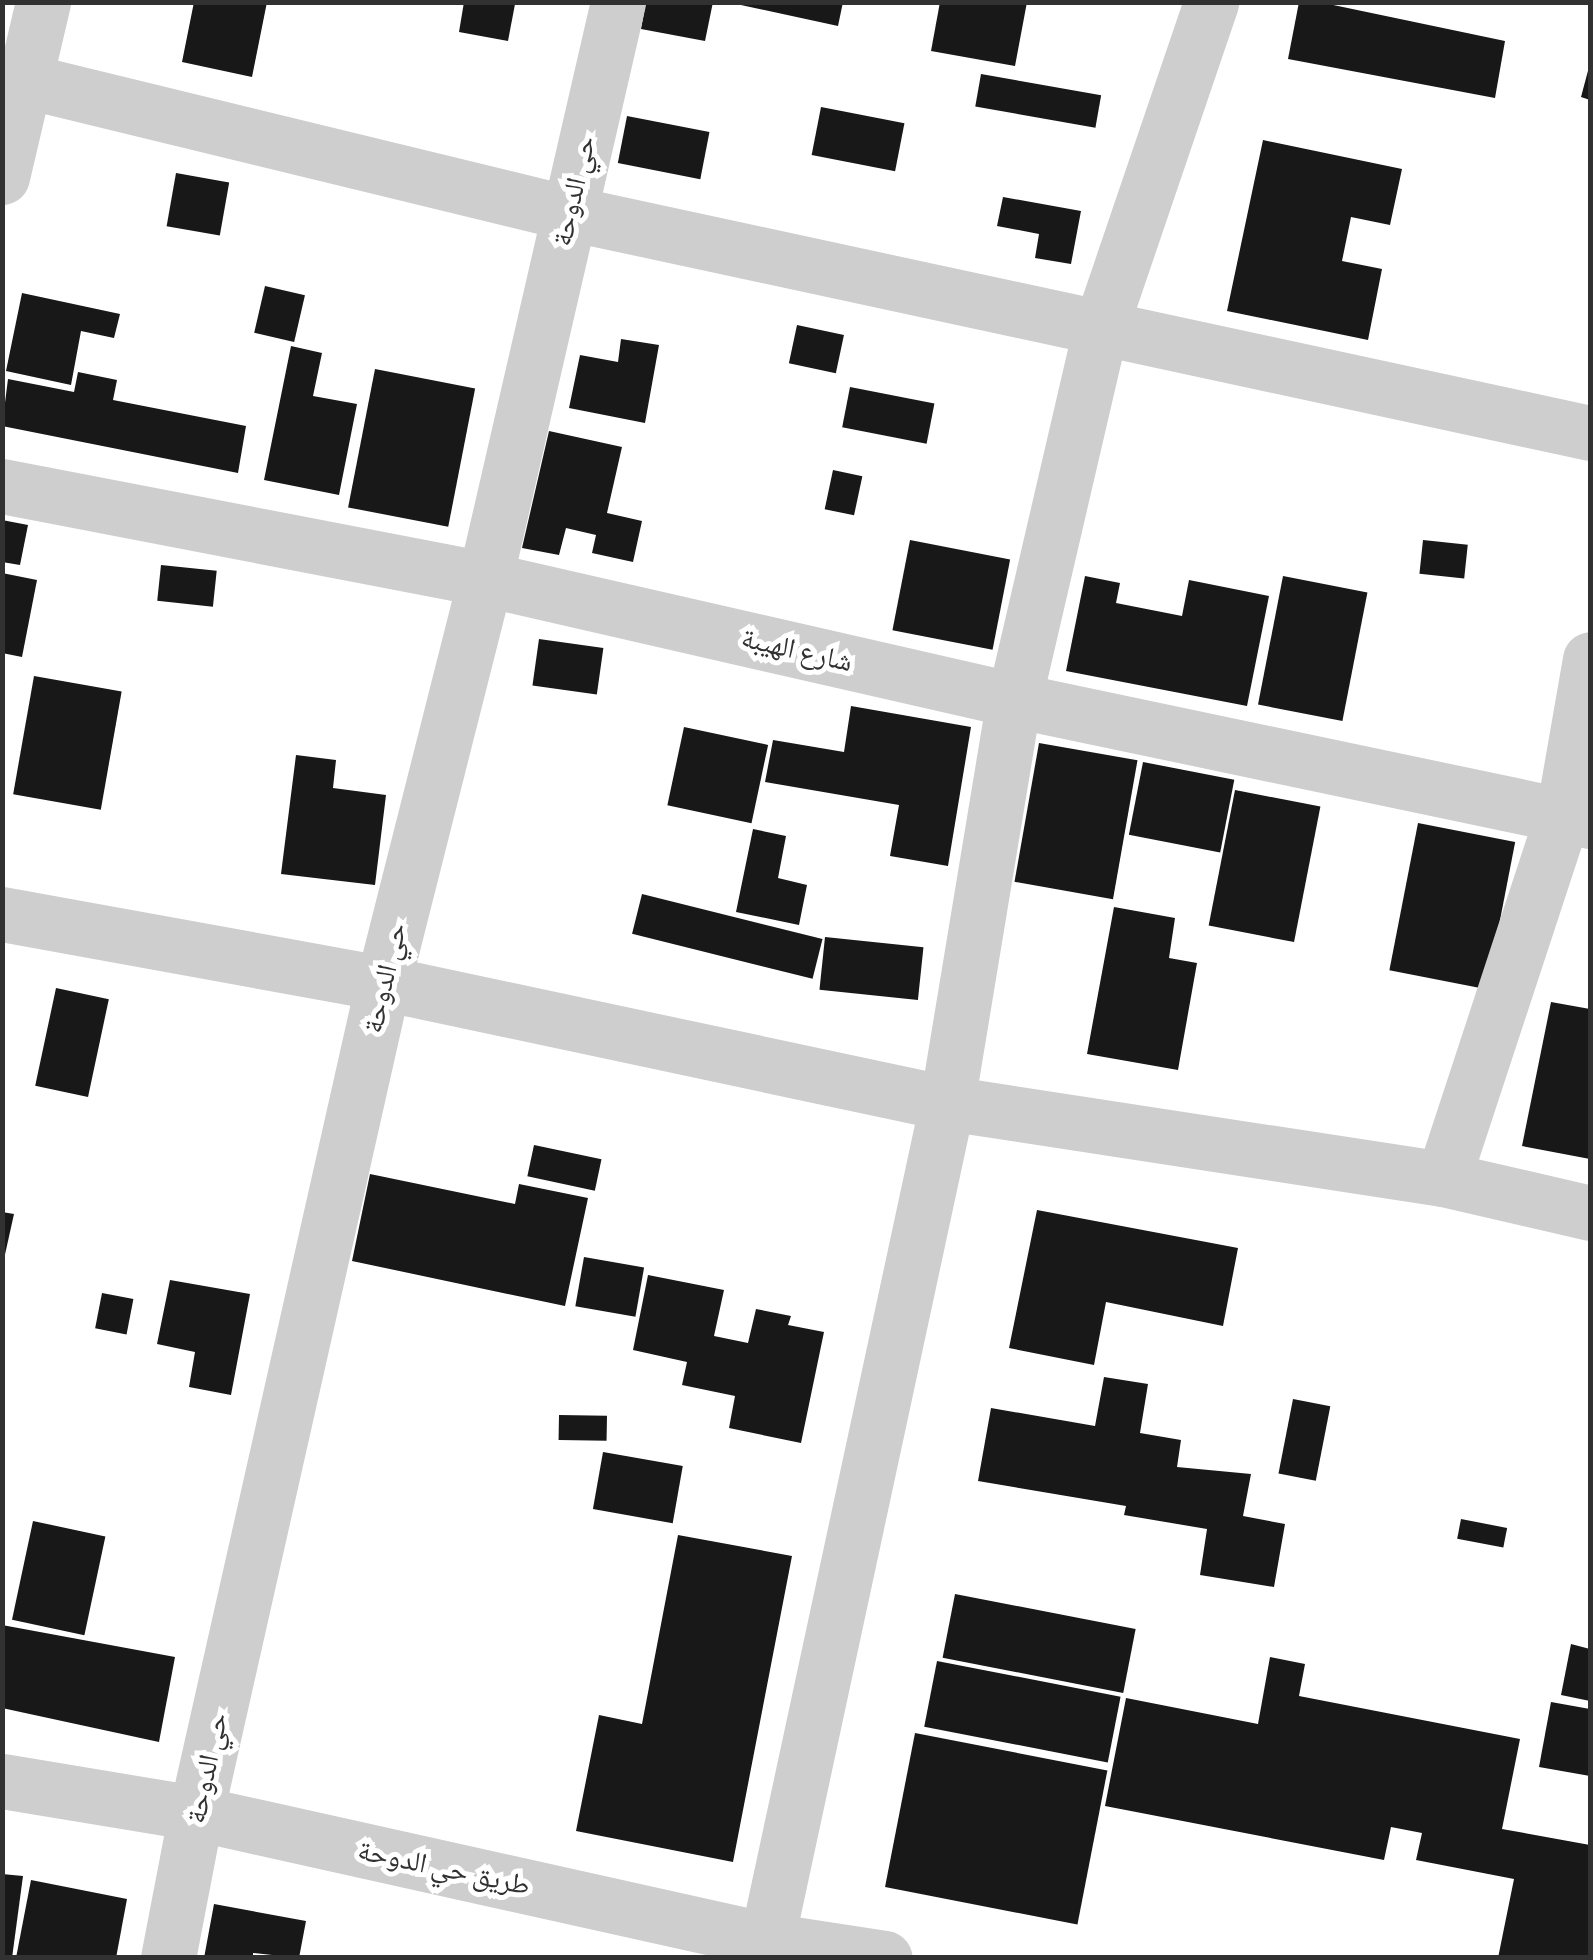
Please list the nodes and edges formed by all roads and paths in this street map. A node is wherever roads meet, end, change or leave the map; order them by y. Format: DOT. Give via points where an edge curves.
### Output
graph roads {
  1 [pos="43,2"];
  2 [pos="618,2"];
  3 [pos="1211,2"];
  4 [pos="13,78"];
  5 [pos="2,177"];
  6 [pos="569,213"];
  7 [pos="1100,326"];
  8 [pos="1590,432"];
  9 [pos="2,486"];
  10 [pos="486,579"];
  11 [pos="1590,659"];
  12 [pos="1014,700"];
  13 [pos="1577,818"];
  14 [pos="2,914"];
  15 [pos="383,984"];
  16 [pos="946,1104"];
  17 [pos="1443,1178"];
  18 [pos="1590,1213"];
  19 [pos="2,1781"];
  20 [pos="196,1813"];
  21 [pos="765,1948"];
  22 [pos="168,1958"];
  23 [pos="885,1958"];
  1 -- 4 [label="street"];
  2 -- 6 [label="street, حي الدوحة"];
  3 -- 7 [label="street"];
  4 -- 5 [label="street"];
  4 -- 6 [label="street"];
  6 -- 7 [label="street"];
  6 -- 10 [label="street, حي الدوحة"];
  7 -- 8 [label="street"];
  7 -- 12 [label="street"];
  9 -- 10 [label="street, شارع الهيبة"];
  10 -- 12 [label="street, شارع الهيبة"];
  10 -- 15 [label="street, حي الدوحة"];
  11 -- 13 [label="street"];
  12 -- 13 [label="street, شارع الهيبة"];
  12 -- 16 [label="street"];
  13 -- 17 [label="street"];
  14 -- 15 [label="street"];
  15 -- 16 [label="street"];
  15 -- 20 [label="street, حي الدوحة"];
  16 -- 17 [label="street"];
  16 -- 21 [label="street"];
  17 -- 18 [label="street"];
  19 -- 20 [label="street, طريق حي الدوحة"];
  20 -- 21 [label="street, طريق حي الدوحة"];
  20 -- 22 [label="street, حي الدوحة"];
  21 -- 23 [label="street, طريق حي الدوحة"];
}
